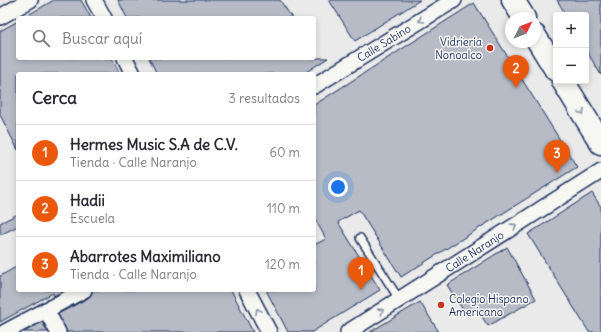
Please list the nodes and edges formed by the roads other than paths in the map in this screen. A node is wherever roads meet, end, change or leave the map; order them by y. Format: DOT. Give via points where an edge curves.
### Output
graph roads {
  1 [pos="30,0"];
  2 [pos="94,0"];
  3 [pos="454,0"];
  4 [pos="512,0"];
  5 [pos="520,12"];
  6 [pos="103,16"];
  7 [pos="0,17"];
  8 [pos="541,46"];
  9 [pos="126,60"];
  10 [pos="553,65"];
  11 [pos="132,72"];
  12 [pos="565,84"];
  13 [pos="316,85"];
  14 [pos="601,143"];
  15 [pos="601,171"];
  16 [pos="360,238"];
  17 [pos="80,292"];
  18 [pos="248,292"];
  19 [pos="399,299"];
  20 [pos="46,310"];
  21 [pos="5,332"];
  22 [pos="58,332"];
  23 [pos="269,332"];
  24 [pos="348,332"];
  1 -- 7 [label="street"];
  2 -- 6 [label="street"];
  3 -- 13 [label="street, Calle Sabino, one-way"];
  4 -- 5 [label="main road"];
  8 -- 10 [label="main road"];
  9 -- 11 [label="street"];
  12 -- 14 [label="main road, one-way"];
  19 -- 15 [label="street, Calle Naranjo, one-way"];
  16 -- 19 [label="lane"];
  17 -- 20 [label="street"];
  23 -- 18 [label="street, one-way"];
  24 -- 19 [label="street, Calle Naranjo, one-way"];
  20 -- 21 [label="street"];
  20 -- 22 [label="street"];
}
